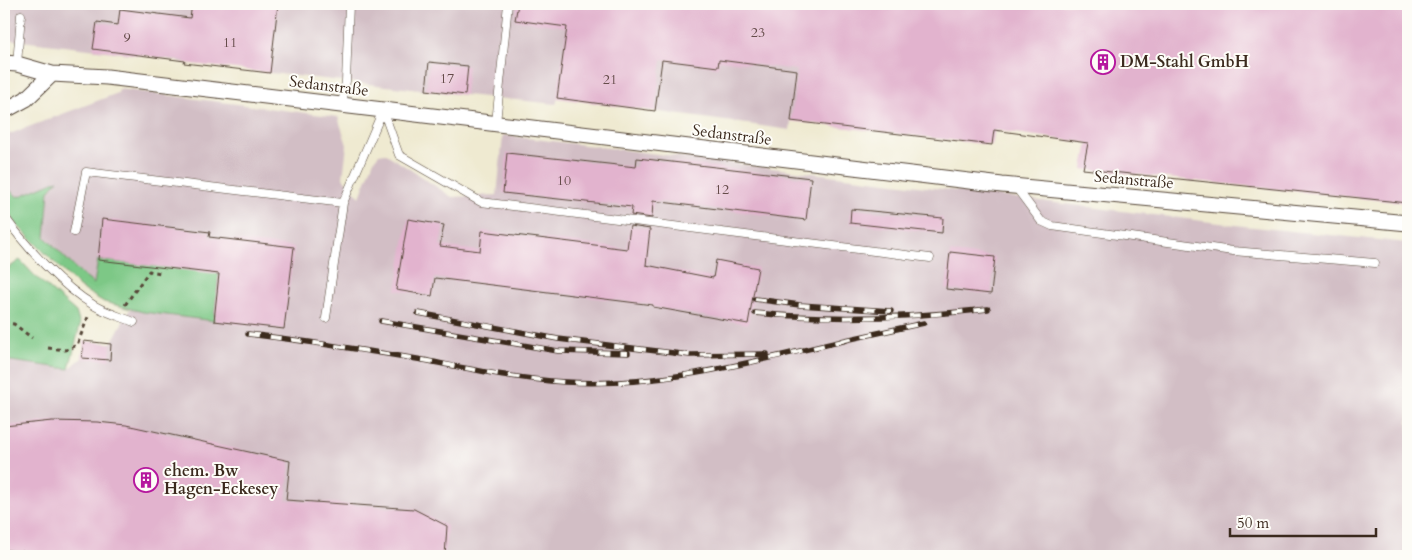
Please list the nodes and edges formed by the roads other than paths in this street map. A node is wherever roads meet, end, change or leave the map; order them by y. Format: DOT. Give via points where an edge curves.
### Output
graph roads {
  1 [pos="349,4"];
  2 [pos="508,4"];
  3 [pos="21,15"];
  4 [pos="10,64"];
  5 [pos="52,74"];
  6 [pos="342,105"];
  7 [pos="4,110"];
  8 [pos="383,110"];
  9 [pos="496,124"];
  10 [pos="1014,186"];
  11 [pos="343,203"];
  12 [pos="4,216"];
  13 [pos="1408,223"];
  14 [pos="74,232"];
  15 [pos="930,258"];
  16 [pos="1375,263"];
  17 [pos="326,318"];
  18 [pos="134,322"];
  1 -- 6 [label="lane"];
  2 -- 9 [label="lane"];
  3 -- 4 [label="lane"];
  4 -- 5 [label="street, Sedanstraße"];
  5 -- 6 [label="street, Sedanstraße" via="107,77"];
  5 -- 7 [label="street" via="26,99"];
  6 -- 8 [label="street, Sedanstraße"];
  8 -- 9 [label="street, Sedanstraße"];
  8 -- 11 [label="lane"];
  8 -- 15 [label="lane" via="400,155 481,202"];
  9 -- 10 [label="street, Sedanstraße"];
  10 -- 13 [label="street, Sedanstraße"];
  10 -- 16 [label="lane" via="1041,221 1052,226 1233,251"];
  11 -- 14 [label="lane" via="86,172"];
  11 -- 17 [label="lane"];
  12 -- 18 [label="lane" via="63,282 95,306"];
}
